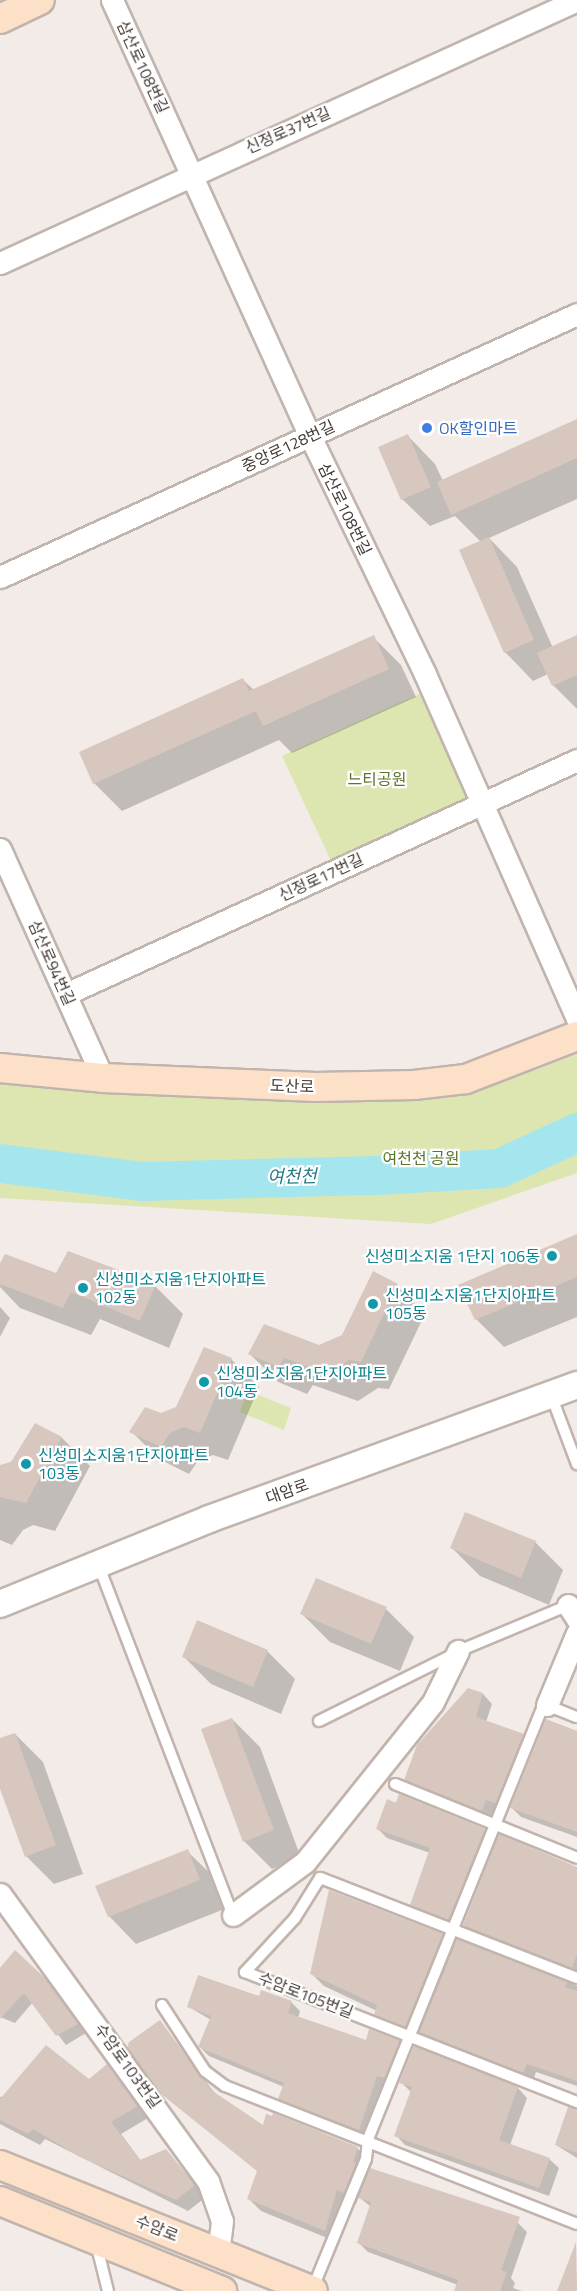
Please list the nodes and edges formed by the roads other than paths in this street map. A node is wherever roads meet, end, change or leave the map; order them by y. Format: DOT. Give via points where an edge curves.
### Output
graph roads {
  1 [pos="40,0"];
  2 [pos="112,0"];
  3 [pos="577,0"];
  4 [pos="0,19"];
  5 [pos="193,173"];
  6 [pos="0,263"];
  7 [pos="577,314"];
  8 [pos="310,436"];
  9 [pos="0,577"];
  10 [pos="577,760"];
  11 [pos="480,804"];
  12 [pos="0,849"];
  13 [pos="66,994"];
  14 [pos="577,1018"];
  15 [pos="577,1036"];
  16 [pos="0,1068"];
  17 [pos="103,1078"];
  18 [pos="577,1385"];
  19 [pos="551,1395"];
  20 [pos="577,1464"];
  21 [pos="98,1564"];
  22 [pos="0,1604"];
  23 [pos="574,1608"];
  24 [pos="577,1633"];
  25 [pos="458,1652"];
  26 [pos="547,1705"];
  27 [pos="577,1717"];
  28 [pos="319,1721"];
  29 [pos="395,1784"];
  30 [pos="495,1825"];
  31 [pos="577,1858"];
  32 [pos="0,1894"];
  33 [pos="233,1915"];
  34 [pos="454,1929"];
  35 [pos="577,1978"];
  36 [pos="162,2005"];
  37 [pos="411,2036"];
  38 [pos="577,2102"];
  39 [pos="368,2139"];
  40 [pos="0,2165"];
  41 [pos="0,2201"];
  42 [pos="577,2224"];
  43 [pos="96,2240"];
  44 [pos="218,2252"];
  45 [pos="108,2291"];
  46 [pos="222,2291"];
  47 [pos="313,2291"];
  1 -- 4 [label="main road"];
  2 -- 5 [label="street, 삼산로108번길"];
  3 -- 5 [label="street, 신정로37번길"];
  5 -- 6 [label="street, 신정로37번길"];
  5 -- 8 [label="street, 삼산로108번길"];
  7 -- 8 [label="street, 중앙로128번길"];
  8 -- 9 [label="street, 중앙로128번길"];
  8 -- 11 [label="street, 삼산로108번길" via="425,674"];
  10 -- 11 [label="street, 신정로17번길"];
  11 -- 13 [label="street, 신정로17번길"];
  11 -- 14 [label="street, 삼산로108번길"];
  12 -- 13 [label="street, 삼산로94번길"];
  13 -- 17 [label="street, 삼산로94번길"];
  15 -- 17 [label="main road, 도산로" via="466,1079 414,1085 316,1087"];
  16 -- 17 [label="main road, 도산로"];
  18 -- 19 [label="street, 대암로"];
  19 -- 20 [label="lane"];
  19 -- 21 [label="street, 대암로" via="209,1519"];
  21 -- 22 [label="street, 대암로"];
  21 -- 33 [label="lane"];
  23 -- 25 [label="lane"];
  24 -- 26 [label="street"];
  25 -- 28 [label="lane"];
  25 -- 33 [label="street" via="433,1702 305,1862"];
  26 -- 27 [label="lane"];
  26 -- 30 [label="lane" via="544,1704"];
  29 -- 30 [label="lane"];
  30 -- 31 [label="lane"];
  30 -- 34 [label="lane"];
  32 -- 44 [label="street, 수암로103번길" via="208,2181 222,2221"];
  34 -- 35 [label="lane, 수암로105번길"];
  34 -- 37 [label="lane"];
  34 -- 37 [label="lane, 수암로105번길" via="320,1878 295,1918 245,1971"];
  36 -- 39 [label="lane" via="205,2071 225,2086"];
  37 -- 38 [label="lane, 수암로105번길"];
  37 -- 39 [label="lane"];
  39 -- 42 [label="lane"];
  39 -- 47 [label="lane" via="366,2159"];
  40 -- 44 [label="main road, 수암로"];
  41 -- 43 [label="main road, 수암로"];
  43 -- 45 [label="lane"];
  43 -- 46 [label="main road, 수암로"];
  44 -- 47 [label="main road, 수암로"];
}
